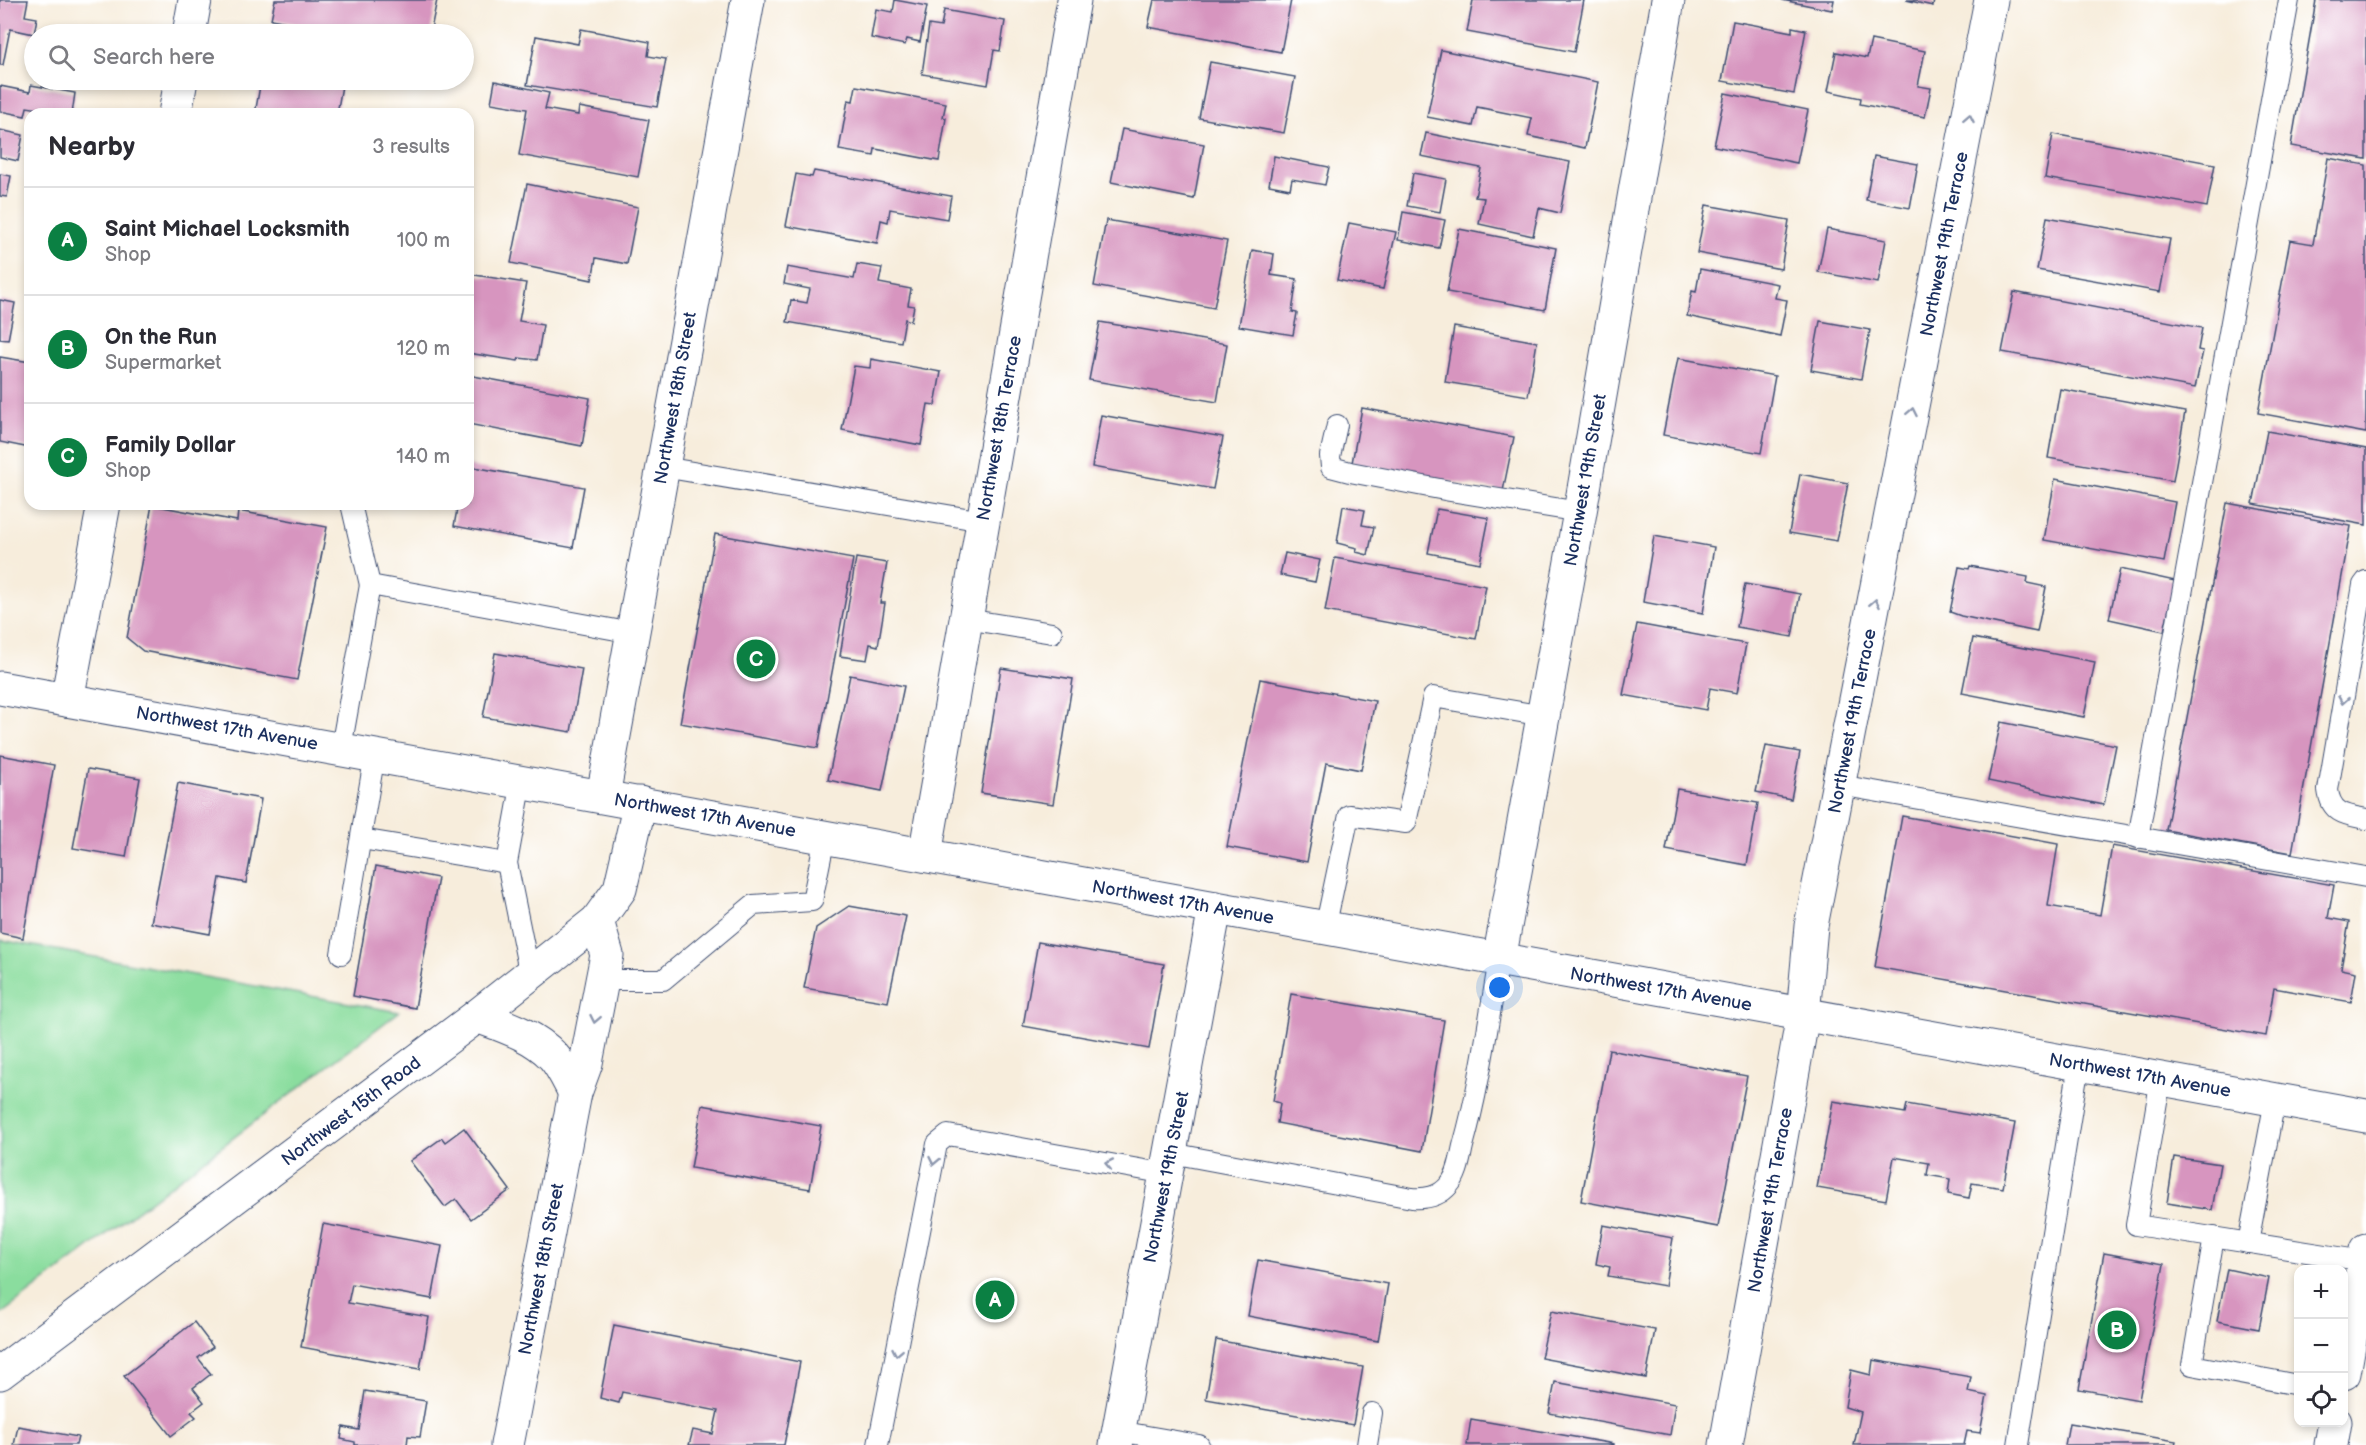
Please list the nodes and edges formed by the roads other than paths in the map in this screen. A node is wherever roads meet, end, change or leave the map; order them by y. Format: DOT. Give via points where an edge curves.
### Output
graph roads {
  1 [pos="195,0"];
  2 [pos="748,0"];
  3 [pos="1074,0"];
  4 [pos="1668,0"];
  5 [pos="1991,0"];
  6 [pos="2289,0"];
  7 [pos="191,24"];
  8 [pos="179,90"];
  9 [pos="176,108"];
  10 [pos="1337,425"];
  11 [pos="663,467"];
  12 [pos="103,510"];
  13 [pos="352,510"];
  14 [pos="1580,512"];
  15 [pos="983,521"];
  16 [pos="2366,581"];
  17 [pos="370,585"];
  18 [pos="966,619"];
  19 [pos="633,633"];
  20 [pos="1052,633"];
  21 [pos="0,688"];
  22 [pos="67,700"];
  23 [pos="1544,716"];
  24 [pos="340,748"];
  25 [pos="375,754"];
  26 [pos="522,781"];
  27 [pos="1839,785"];
  28 [pos="603,796"];
  29 [pos="640,803"];
  30 [pos="2366,819"];
  31 [pos="825,837"];
  32 [pos="2138,838"];
  33 [pos="361,839"];
  34 [pos="925,855"];
  35 [pos="507,863"];
  36 [pos="2366,877"];
  37 [pos="1215,908"];
  38 [pos="597,921"];
  39 [pos="1325,929"];
  40 [pos="341,954"];
  41 [pos="1499,960"];
  42 [pos="530,976"];
  43 [pos="602,980"];
  44 [pos="1803,1015"];
  45 [pos="477,1016"];
  46 [pos="2079,1064"];
  47 [pos="2161,1078"];
  48 [pos="575,1093"];
  49 [pos="2275,1100"];
  50 [pos="2366,1116"];
  51 [pos="1169,1163"];
  52 [pos="2214,1237"];
  53 [pos="2248,1243"];
  54 [pos="2365,1256"];
  55 [pos="2348,1346"];
  56 [pos="0,1373"];
  57 [pos="2294,1384"];
  58 [pos="1372,1413"];
  59 [pos="2334,1427"];
  60 [pos="1117,1438"];
  61 [pos="507,1445"];
  62 [pos="879,1445"];
  63 [pos="1199,1445"];
  64 [pos="1367,1445"];
  65 [pos="1726,1445"];
  66 [pos="2018,1445"];
  67 [pos="2331,1445"];
  1 -- 7 [label="street"];
  2 -- 11 [label="street, Northwest 18th Street"];
  3 -- 15 [label="street, Northwest 18th Terrace"];
  4 -- 14 [label="street, Northwest 19th Street"];
  27 -- 5 [label="street, Northwest 19th Terrace, one-way"];
  6 -- 32 [label="lane"];
  8 -- 9 [label="street"];
  10 -- 14 [label="lane" via="1331,466"];
  11 -- 15 [label="lane"];
  11 -- 19 [label="street, Northwest 18th Street"];
  12 -- 22 [label="street"];
  13 -- 17 [label="lane"];
  14 -- 23 [label="street, Northwest 19th Street"];
  15 -- 18 [label="street, Northwest 18th Terrace"];
  16 -- 30 [label="lane, one-way" via="2328,790 2335,808 2345,815"];
  17 -- 19 [label="lane"];
  17 -- 24 [label="lane"];
  18 -- 20 [label="lane"];
  18 -- 34 [label="street, Northwest 18th Terrace"];
  19 -- 28 [label="street, Northwest 18th Street"];
  21 -- 22 [label="street, Northwest 17th Avenue"];
  22 -- 24 [label="street, Northwest 17th Avenue"];
  23 -- 39 [label="lane" via="1433,697 1406,823 1349,816"];
  23 -- 41 [label="street, Northwest 19th Street"];
  24 -- 25 [label="street, Northwest 17th Avenue"];
  25 -- 26 [label="street, Northwest 17th Avenue"];
  25 -- 33 [label="lane"];
  26 -- 28 [label="street, Northwest 17th Avenue"];
  26 -- 35 [label="lane"];
  27 -- 32 [label="lane"];
  27 -- 44 [label="street, Northwest 19th Terrace" via="1811,926"];
  28 -- 29 [label="street, Northwest 17th Avenue"];
  29 -- 31 [label="street, Northwest 17th Avenue"];
  29 -- 38 [label="street, Northwest 15th Road" via="620,889"];
  31 -- 34 [label="street, Northwest 17th Avenue"];
  31 -- 43 [label="lane" via="812,901 753,906 663,980"];
  32 -- 36 [label="lane"];
  33 -- 35 [label="lane"];
  33 -- 40 [label="lane"];
  34 -- 37 [label="street, Northwest 17th Avenue"];
  35 -- 42 [label="lane"];
  37 -- 39 [label="street, Northwest 17th Avenue"];
  37 -- 51 [label="street, Northwest 19th Street"];
  38 -- 42 [label="street, Northwest 15th Road"];
  38 -- 43 [label="street, Northwest 18th Street" via="607,955"];
  39 -- 41 [label="street, Northwest 17th Avenue"];
  41 -- 44 [label="street, Northwest 17th Avenue"];
  41 -- 51 [label="lane" via="1465,1141 1456,1173 1438,1194 1412,1198"];
  42 -- 45 [label="street, Northwest 15th Road"];
  43 -- 48 [label="street, Northwest 18th Street, one-way" via="586,1063"];
  44 -- 46 [label="street, Northwest 17th Avenue"];
  44 -- 65 [label="street, Northwest 19th Terrace"];
  45 -- 48 [label="street" via="519,1032 540,1045 554,1057"];
  45 -- 56 [label="street, Northwest 15th Road"];
  46 -- 47 [label="street, Northwest 17th Avenue"];
  46 -- 66 [label="lane"];
  47 -- 49 [label="street, Northwest 17th Avenue"];
  47 -- 52 [label="lane" via="2136,1225"];
  48 -- 61 [label="street, Northwest 18th Street"];
  49 -- 50 [label="street, Northwest 17th Avenue"];
  49 -- 53 [label="lane"];
  51 -- 60 [label="street, Northwest 19th Street"];
  51 -- 62 [label="lane, one-way" via="948,1136 937,1144"];
  52 -- 53 [label="lane"];
  52 -- 57 [label="lane" via="2192,1365"];
  53 -- 54 [label="lane"];
  54 -- 55 [label="street"];
  58 -- 64 [label="lane"];
  59 -- 67 [label="street"];
  60 -- 63 [label="lane"];
}
